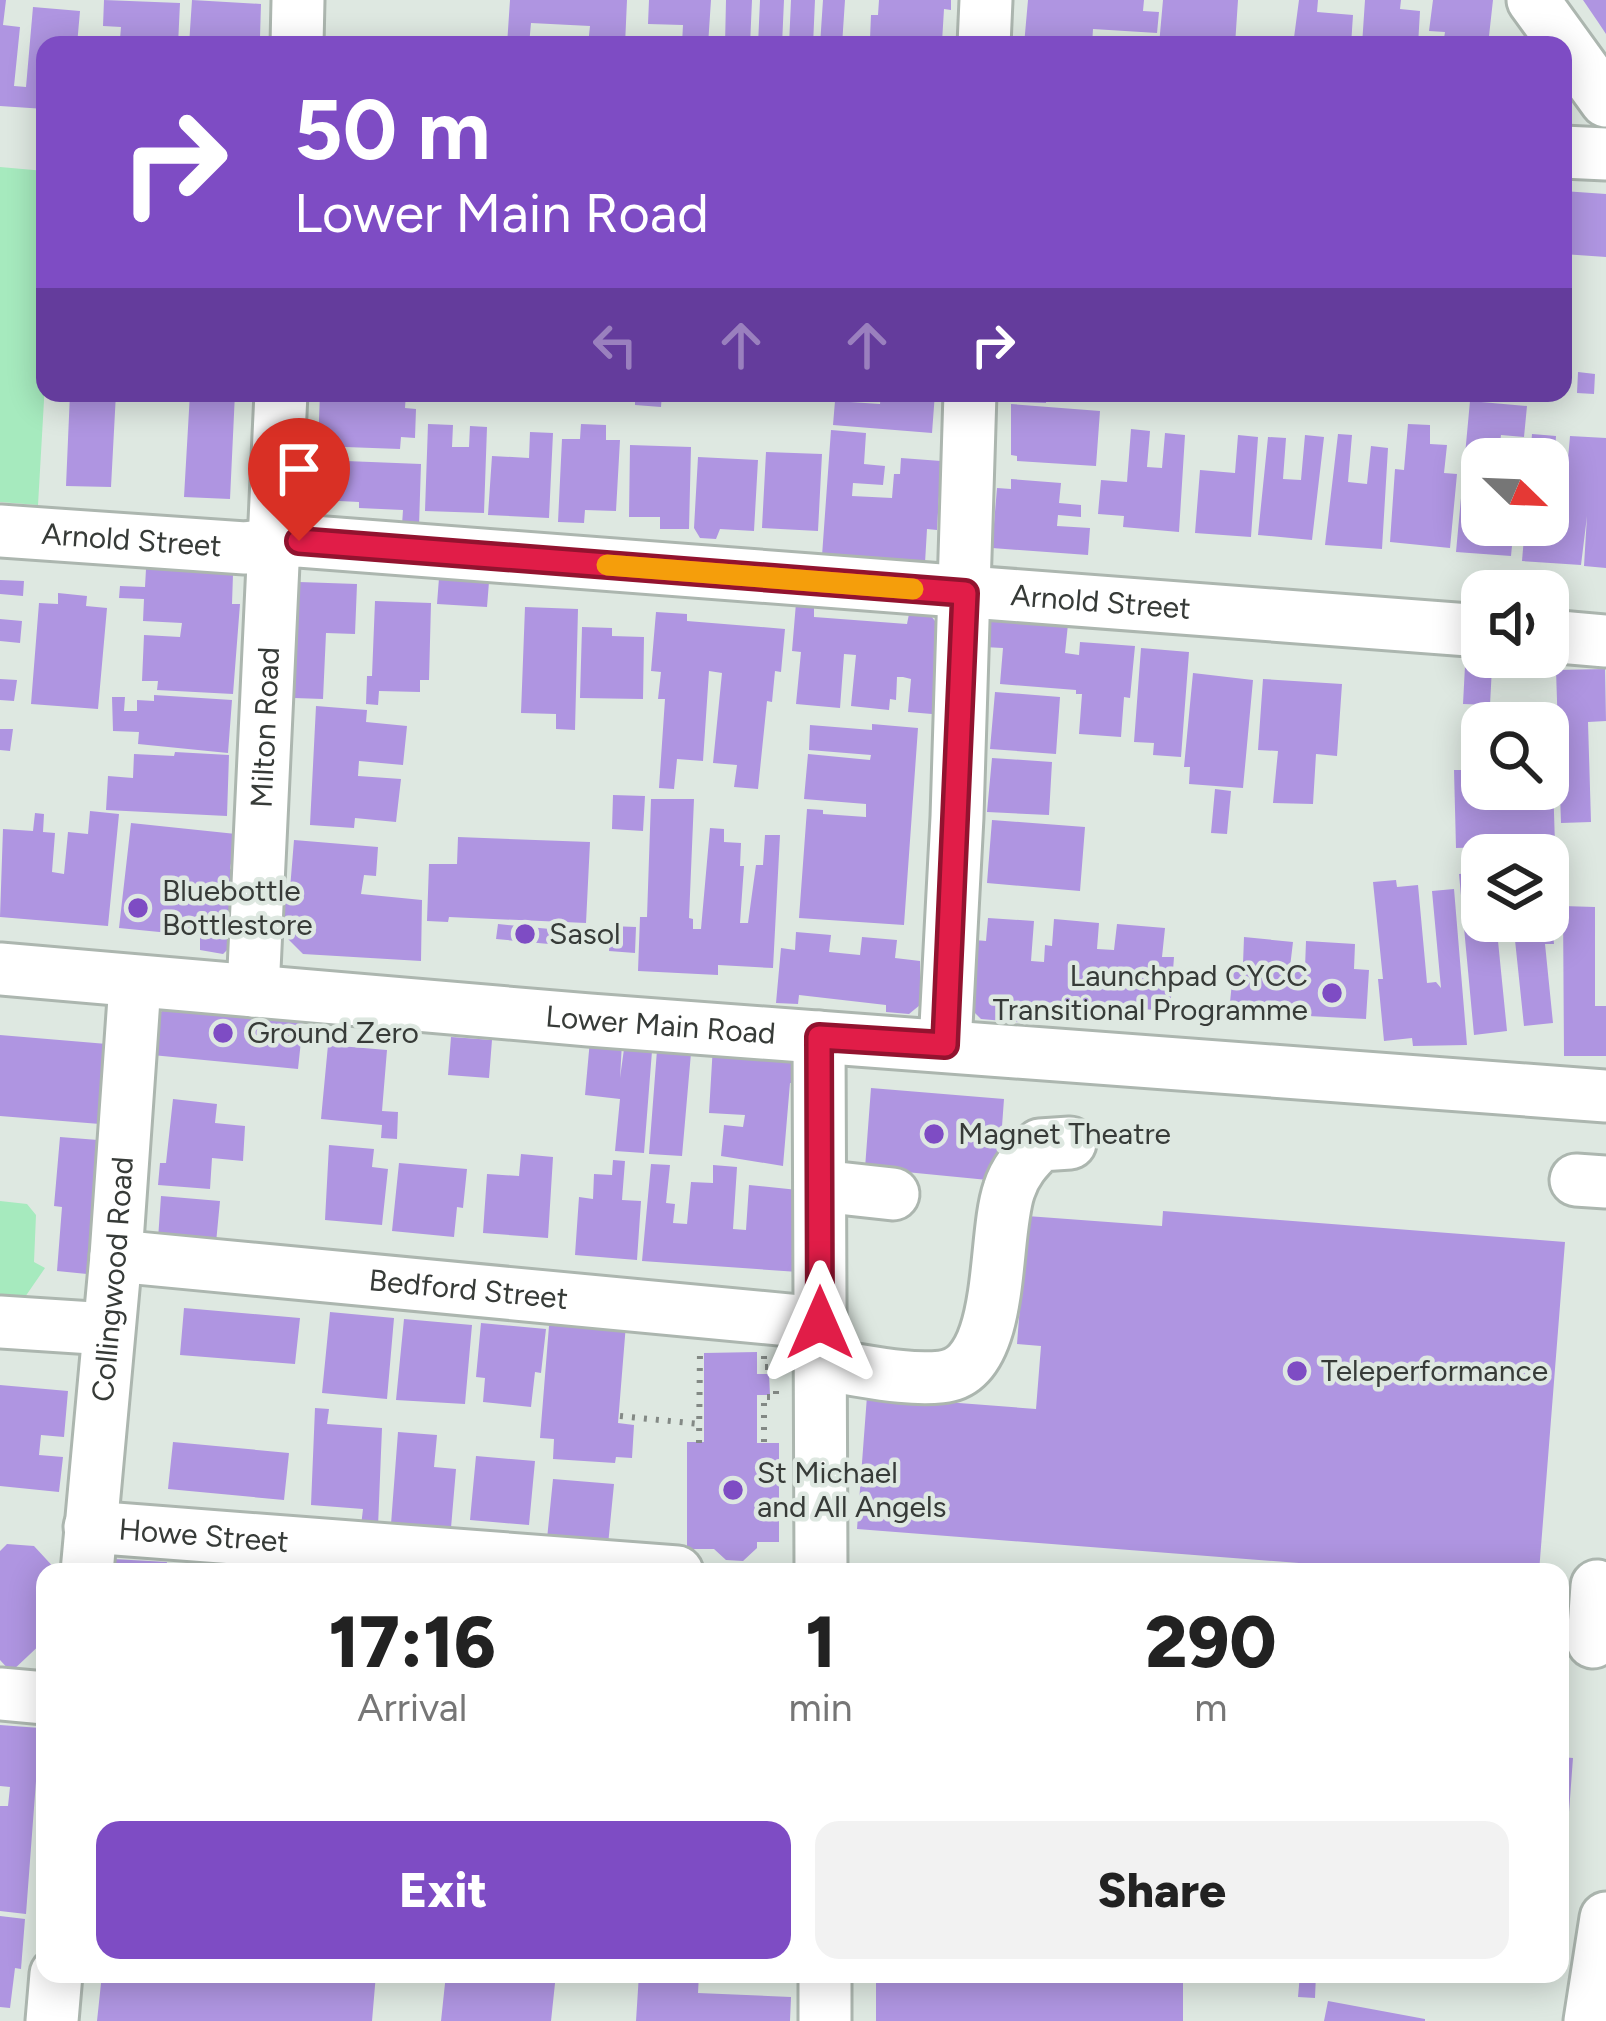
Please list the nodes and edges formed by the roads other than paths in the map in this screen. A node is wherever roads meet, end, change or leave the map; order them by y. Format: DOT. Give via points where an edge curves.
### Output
graph roads {
  1 [pos="298,0"];
  2 [pos="986,0"];
  3 [pos="1533,0"];
  4 [pos="297,36"];
  5 [pos="984,36"];
  6 [pos="1559,36"];
  7 [pos="1572,54"];
  8 [pos="1606,101"];
  9 [pos="1572,152"];
  10 [pos="1606,154"];
  11 [pos="281,402"];
  12 [pos="970,402"];
  13 [pos="0,532"];
  14 [pos="273,544"];
  15 [pos="965,593"];
  16 [pos="1461,630"];
  17 [pos="1569,638"];
  18 [pos="1606,641"];
  19 [pos="0,970"];
  20 [pos="135,984"];
  21 [pos="253,991"];
  22 [pos="819,1037"];
  23 [pos="945,1045"];
  24 [pos="1606,1096"];
  25 [pos="1070,1143"];
  26 [pos="820,1186"];
  27 [pos="893,1194"];
  28 [pos="116,1256"];
  29 [pos="0,1322"];
  30 [pos="108,1330"];
  31 [pos="821,1344"];
  32 [pos="88,1550"];
  33 [pos="435,1563"];
  34 [pos="821,1563"];
  35 [pos="1597,1586"];
  36 [pos="1586,1642"];
  37 [pos="0,1694"];
  38 [pos="36,1696"];
  39 [pos="1606,1918"];
  40 [pos="55,1983"];
  41 [pos="825,1983"];
  42 [pos="52,2021"];
  43 [pos="825,2021"];
  44 [pos="1590,2021"];
  1 -- 4 [label="street"];
  2 -- 5 [label="street"];
  3 -- 6 [label="street"];
  7 -- 8 [label="street"];
  9 -- 10 [label="street"];
  11 -- 14 [label="street, Milton Road"];
  12 -- 15 [label="street"];
  13 -- 14 [label="street, Arnold Street"];
  14 -- 15 [label="street, Arnold Street"];
  14 -- 21 [label="street, Milton Road"];
  15 -- 16 [label="street, Arnold Street"];
  15 -- 23 [label="street"];
  17 -- 18 [label="street"];
  19 -- 20 [label="street, Lower Main Road"];
  20 -- 21 [label="street, Lower Main Road"];
  20 -- 28 [label="street, Collingwood Road"];
  21 -- 22 [label="street, Lower Main Road"];
  22 -- 23 [label="street, Lower Main Road"];
  22 -- 26 [label="street"];
  23 -- 24 [label="street, Lower Main Road"];
  25 -- 31 [label="street, Bedford Street" via="1040,1145 1009,1190 988,1332 975,1360 945,1378 895,1354"];
  26 -- 27 [label="street"];
  26 -- 31 [label="street"];
  28 -- 30 [label="street, Collingwood Road"];
  28 -- 31 [label="street, Bedford Street"];
  29 -- 30 [label="street"];
  30 -- 32 [label="street, Collingwood Road"];
  31 -- 34 [label="street"];
  32 -- 33 [label="street, Howe Street"];
  35 -- 36 [label="street"];
  37 -- 38 [label="street"];
  39 -- 44 [label="street"];
  40 -- 42 [label="street"];
  41 -- 43 [label="street"];
}
